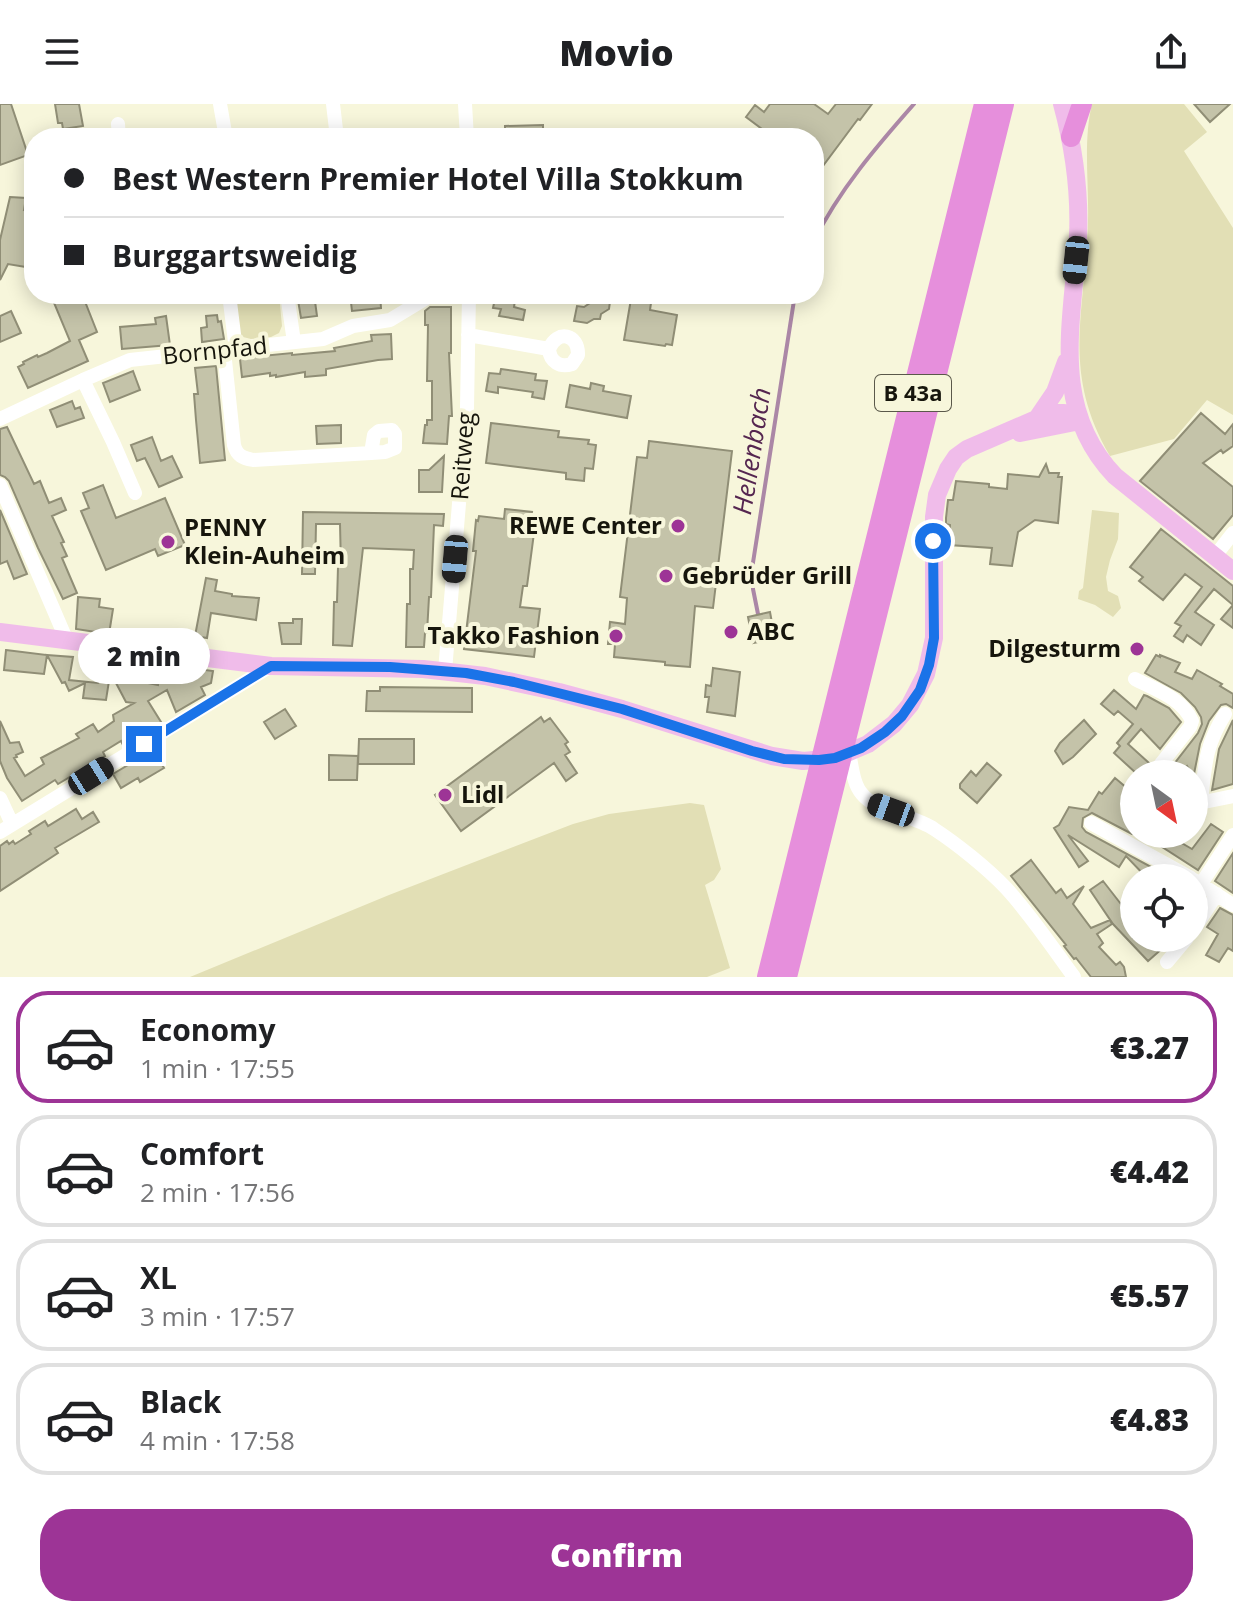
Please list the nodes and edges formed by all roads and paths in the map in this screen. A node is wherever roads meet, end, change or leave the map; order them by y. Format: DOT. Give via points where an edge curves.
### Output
graph roads {
  1 [pos="220,104"];
  2 [pos="333,104"];
  3 [pos="465,104"];
  4 [pos="984,104"];
  5 [pos="1004,104"];
  6 [pos="1062,104"];
  7 [pos="1082,104"];
  8 [pos="224,128"];
  9 [pos="336,128"];
  10 [pos="466,128"];
  11 [pos="1071,137"];
  12 [pos="229,304"];
  13 [pos="288,304"];
  14 [pos="416,304"];
  15 [pos="469,304"];
  16 [pos="468,335"];
  17 [pos="294,342"];
  18 [pos="549,349"];
  19 [pos="230,350"];
  20 [pos="1069,355"];
  21 [pos="83,380"];
  22 [pos="1038,417"];
  23 [pos="0,419"];
  24 [pos="1080,421"];
  25 [pos="1000,435"];
  26 [pos="371,453"];
  27 [pos="0,485"];
  28 [pos="135,493"];
  29 [pos="1233,533"];
  30 [pos="1215,556"];
  31 [pos="1233,571"];
  32 [pos="0,632"];
  33 [pos="67,641"];
  34 [pos="271,666"];
  35 [pos="445,671"];
  36 [pos="1135,679"];
  37 [pos="851,682"];
  38 [pos="1225,714"];
  39 [pos="849,753"];
  40 [pos="1164,760"];
  41 [pos="1205,760"];
  42 [pos="1233,796"];
  43 [pos="0,798"];
  44 [pos="1208,801"];
  45 [pos="1091,823"];
  46 [pos="6,828"];
  47 [pos="1120,833"];
  48 [pos="1233,835"];
  49 [pos="1149,848"];
  50 [pos="1173,864"];
  51 [pos="1208,865"];
  52 [pos="1208,888"];
  53 [pos="1217,894"];
  54 [pos="1233,905"];
  55 [pos="1208,908"];
  56 [pos="1175,952"];
  57 [pos="1167,962"];
  58 [pos="767,977"];
  59 [pos="787,977"];
  60 [pos="1074,977"];
  1 -- 8 [label="street"];
  2 -- 9 [label="street"];
  3 -- 10 [label="street"];
  4 -- 37 [label="highway, B 43a"];
  5 -- 37 [label="highway, B 43a"];
  6 -- 11 [label="main road"];
  7 -- 11 [label="highway"];
  11 -- 20 [label="main road" via="1078,235"];
  12 -- 19 [label="street"];
  13 -- 17 [label="street"];
  14 -- 17 [label="street, Bornpfad" via="390,320"];
  15 -- 16 [label="street, Reitweg"];
  16 -- 18 [label="street"];
  16 -- 35 [label="street, Reitweg"];
  17 -- 19 [label="street, Bornpfad"];
  19 -- 21 [label="street, Bornpfad" via="130,360"];
  19 -- 26 [label="street" via="234,445 241,457"];
  20 -- 22 [label="main road" via="1055,392"];
  20 -- 24 [label="main road"];
  21 -- 23 [label="street, Bornpfad"];
  21 -- 28 [label="street"];
  22 -- 24 [label="main road" via="1057,412"];
  22 -- 25 [label="main road"];
  24 -- 25 [label="main road"];
  24 -- 30 [label="main road" via="1115,476"];
  25 -- 39 [label="main road" via="956,457 937,495 934,638 920,690 894,724"];
  27 -- 33 [label="street"];
  29 -- 30 [label="street"];
  30 -- 31 [label="main road"];
  32 -- 33 [label="main road"];
  33 -- 34 [label="main road"];
  34 -- 35 [label="main road"];
  34 -- 46 [label="street"];
  35 -- 39 [label="main road" via="559,692 784,759 819,760"];
  36 -- 40 [label="street" via="1177,701 1192,721"];
  37 -- 58 [label="highway, B 43a"];
  37 -- 59 [label="highway, B 43a"];
  38 -- 41 [label="street"];
  39 -- 60 [label="street" via="864,797 933,828 993,876"];
  42 -- 44 [label="street"];
  43 -- 46 [label="street"];
  45 -- 47 [label="street"];
  48 -- 51 [label="street"];
  49 -- 50 [label="street"];
  52 -- 53 [label="street"];
  53 -- 54 [label="street"];
  53 -- 55 [label="street"];
  56 -- 57 [label="street"];
}
